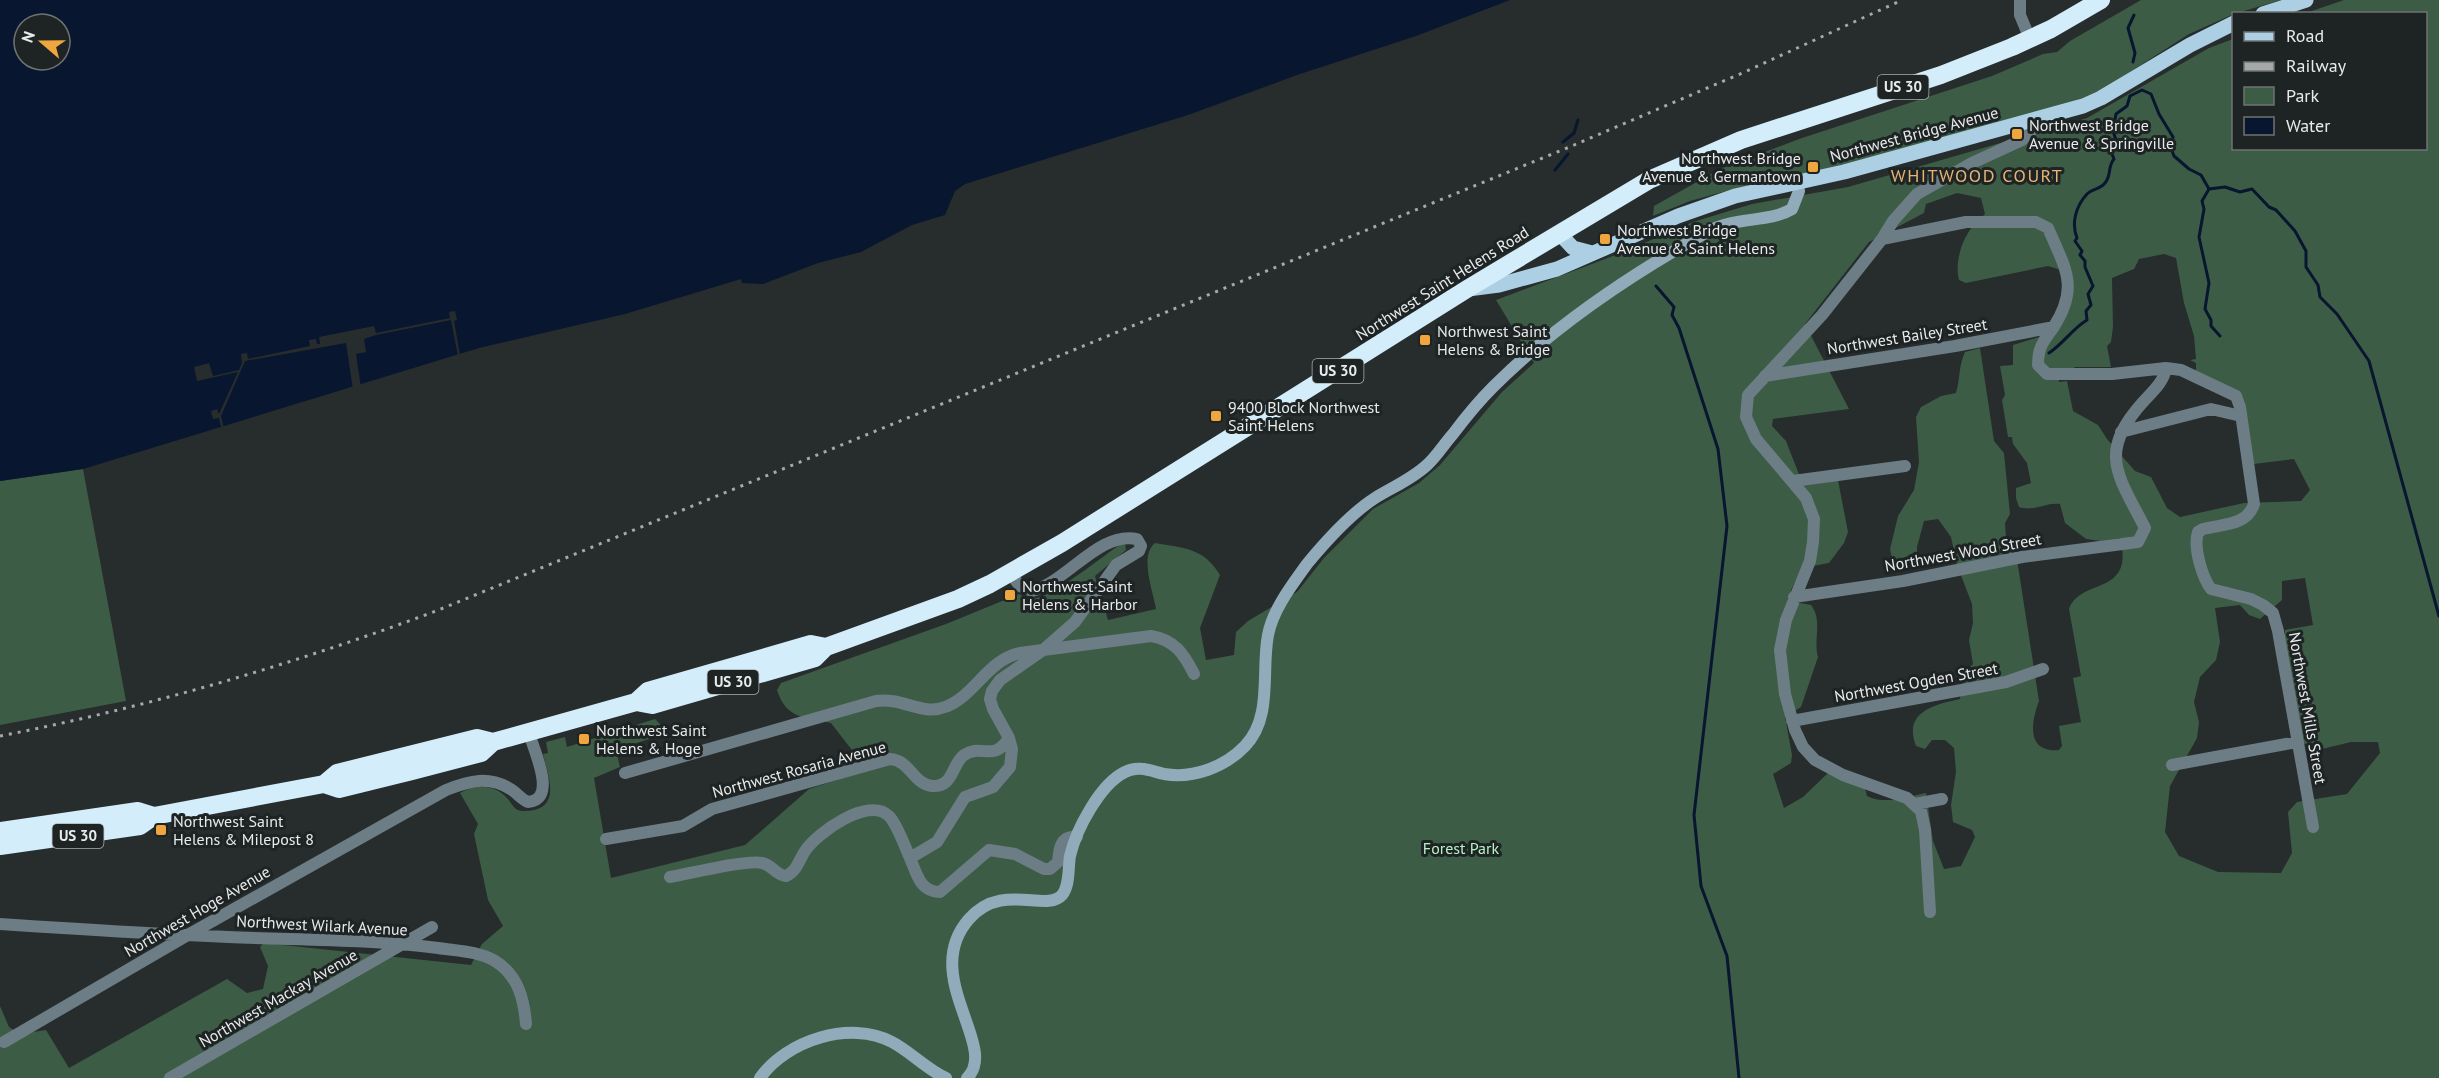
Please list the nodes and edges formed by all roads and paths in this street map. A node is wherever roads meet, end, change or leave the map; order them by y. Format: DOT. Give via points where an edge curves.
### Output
graph roads {
  1 [pos="2020,0"];
  2 [pos="2101,0"];
  3 [pos="2306,0"];
  4 [pos="2269,12"];
  5 [pos="2232,24"];
  6 [pos="2030,39"];
  7 [pos="2031,121"];
  8 [pos="1797,182"];
  9 [pos="1560,234"];
  10 [pos="1882,239"];
  11 [pos="1592,253"];
  12 [pos="1467,289"];
  13 [pos="2054,327"];
  14 [pos="2166,368"];
  15 [pos="1765,376"];
  16 [pos="2241,416"];
  17 [pos="2121,432"];
  18 [pos="1905,466"];
  19 [pos="1793,481"];
  20 [pos="1010,573"];
  21 [pos="1794,597"];
  22 [pos="1043,650"];
  23 [pos="2043,669"];
  24 [pos="1194,674"];
  25 [pos="1792,721"];
  26 [pos="529,732"];
  27 [pos="1009,738"];
  28 [pos="2297,742"];
  29 [pos="2172,765"];
  30 [pos="625,773"];
  31 [pos="1942,799"];
  32 [pos="1915,804"];
  33 [pos="154,816"];
  34 [pos="2313,827"];
  35 [pos="0,831"];
  36 [pos="1077,837"];
  37 [pos="606,839"];
  38 [pos="0,846"];
  39 [pos="910,858"];
  40 [pos="670,877"];
  41 [pos="1930,912"];
  42 [pos="0,924"];
  43 [pos="432,927"];
  44 [pos="186,936"];
  45 [pos="405,944"];
  46 [pos="526,1024"];
  47 [pos="4,1042"];
  48 [pos="170,1078"];
  49 [pos="760,1078"];
  50 [pos="946,1078"];
  51 [pos="967,1078"];
  1 -- 6 [label="street" via="2020,15"];
  2 -- 6 [label="highway, Northwest Saint Helens Road / US 30"];
  3 -- 4 [label="main road"];
  5 -- 7 [label="main road, Northwest Bridge Avenue" via="2101,98"];
  6 -- 9 [label="highway, Northwest Saint Helens Road / US 30" via="1941,75 1740,140 1649,180"];
  7 -- 8 [label="main road, Northwest Bridge Avenue"];
  7 -- 10 [label="street" via="2030,132 2022,141 1917,194"];
  8 -- 11 [label="main road, Northwest Bridge Avenue" via="1711,203"];
  8 -- 36 [label="main road" via="1799,190 1792,209 1739,220 1706,232 1593,303 1515,367 1467,415 1426,466 1372,500 1342,526 1298,578 1268,634 1262,712 1248,743 1202,772 1178,775 1144,769 1126,771 1105,787"];
  9 -- 11 [label="main road" via="1573,248"];
  9 -- 12 [label="highway, Northwest Saint Helens Road / US 30"];
  10 -- 13 [label="street" via="1966,222 2044,225 2067,272 2069,295"];
  10 -- 15 [label="street" via="1822,315"];
  11 -- 12 [label="main road, Northwest Bridge Avenue" via="1557,269"];
  12 -- 20 [label="highway, Northwest Saint Helens Road / US 30"];
  13 -- 14 [label="street" via="2038,350 2038,365 2047,374 2112,374"];
  13 -- 15 [label="street, Northwest Bailey Street"];
  14 -- 16 [label="street, Northwest Mills Street" via="2181,370 2230,392 2236,396"];
  14 -- 17 [label="street" via="2159,384"];
  15 -- 19 [label="street" via="1748,394 1746,417 1756,439"];
  16 -- 17 [label="street" via="2211,409"];
  16 -- 28 [label="street, Northwest Mills Street" via="2254,492 2252,509 2240,521 2198,532 2196,544 2211,589 2257,601 2273,613"];
  17 -- 21 [label="street, Northwest Wood Street" via="2115,448 2116,465 2145,528 2138,542 2022,557 1903,581"];
  18 -- 19 [label="street"];
  19 -- 21 [label="street" via="1806,498 1814,519 1810,561"];
  20 -- 22 [label="street" via="1020,586 1035,590 1117,539 1128,537 1141,542 1139,551 1116,564 1075,622"];
  20 -- 26 [label="highway, Northwest Saint Helens Road / US 30" via="958,599 826,647 815,658 652,705 636,702"];
  21 -- 25 [label="street" via="1780,650"];
  22 -- 24 [label="street" via="1150,636 1179,649"];
  22 -- 27 [label="street" via="1000,680 991,695 993,709"];
  22 -- 30 [label="street" via="1013,654 1001,660 944,708 876,701"];
  23 -- 25 [label="street, Northwest Ogden Street" via="2006,682"];
  25 -- 32 [label="street" via="1803,747 1815,760"];
  26 -- 33 [label="highway, Northwest Saint Helens Road / US 30" via="493,742 481,753 339,789 324,784"];
  26 -- 44 [label="street, Northwest Hoge Avenue" via="544,786 541,797 535,801 523,800 493,782 480,780 456,786"];
  27 -- 37 [label="street, Northwest Rosaria Avenue" via="998,751 964,755 948,780 938,785 924,784 902,761 885,759 712,809 682,825"];
  27 -- 39 [label="street" via="1012,755 1006,774 993,787 965,797 937,842"];
  28 -- 29 [label="street"];
  28 -- 34 [label="street, Northwest Mills Street"];
  31 -- 32 [label="street"];
  32 -- 41 [label="street" via="1923,819"];
  33 -- 35 [label="highway, Northwest Saint Helens Road / US 30" via="138,811"];
  33 -- 38 [label="highway, Northwest Saint Helens Road / US 30" via="140,826"];
  36 -- 39 [label="street" via="1064,840 1056,865 1047,870 1015,854 989,850 940,892 923,887"];
  36 -- 51 [label="main road" via="1066,889 1060,897 1046,902 1021,897 993,902 970,917 956,939 953,984 977,1054 975,1068"];
  39 -- 40 [label="street" via="889,816 867,812 850,816 818,835 794,872 786,876 753,862"];
  42 -- 44 [label="street, Northwest Wilark Avenue"];
  43 -- 45 [label="street, Northwest Mackay Avenue"];
  44 -- 45 [label="street, Northwest Wilark Avenue"];
  44 -- 47 [label="street, Northwest Hoge Avenue"];
  45 -- 46 [label="street, Northwest Wilark Avenue" via="469,952 496,962 517,984"];
  45 -- 48 [label="street, Northwest Mackay Avenue"];
  49 -- 50 [label="main road" via="776,1061 812,1041 855,1031 892,1042"];
}
